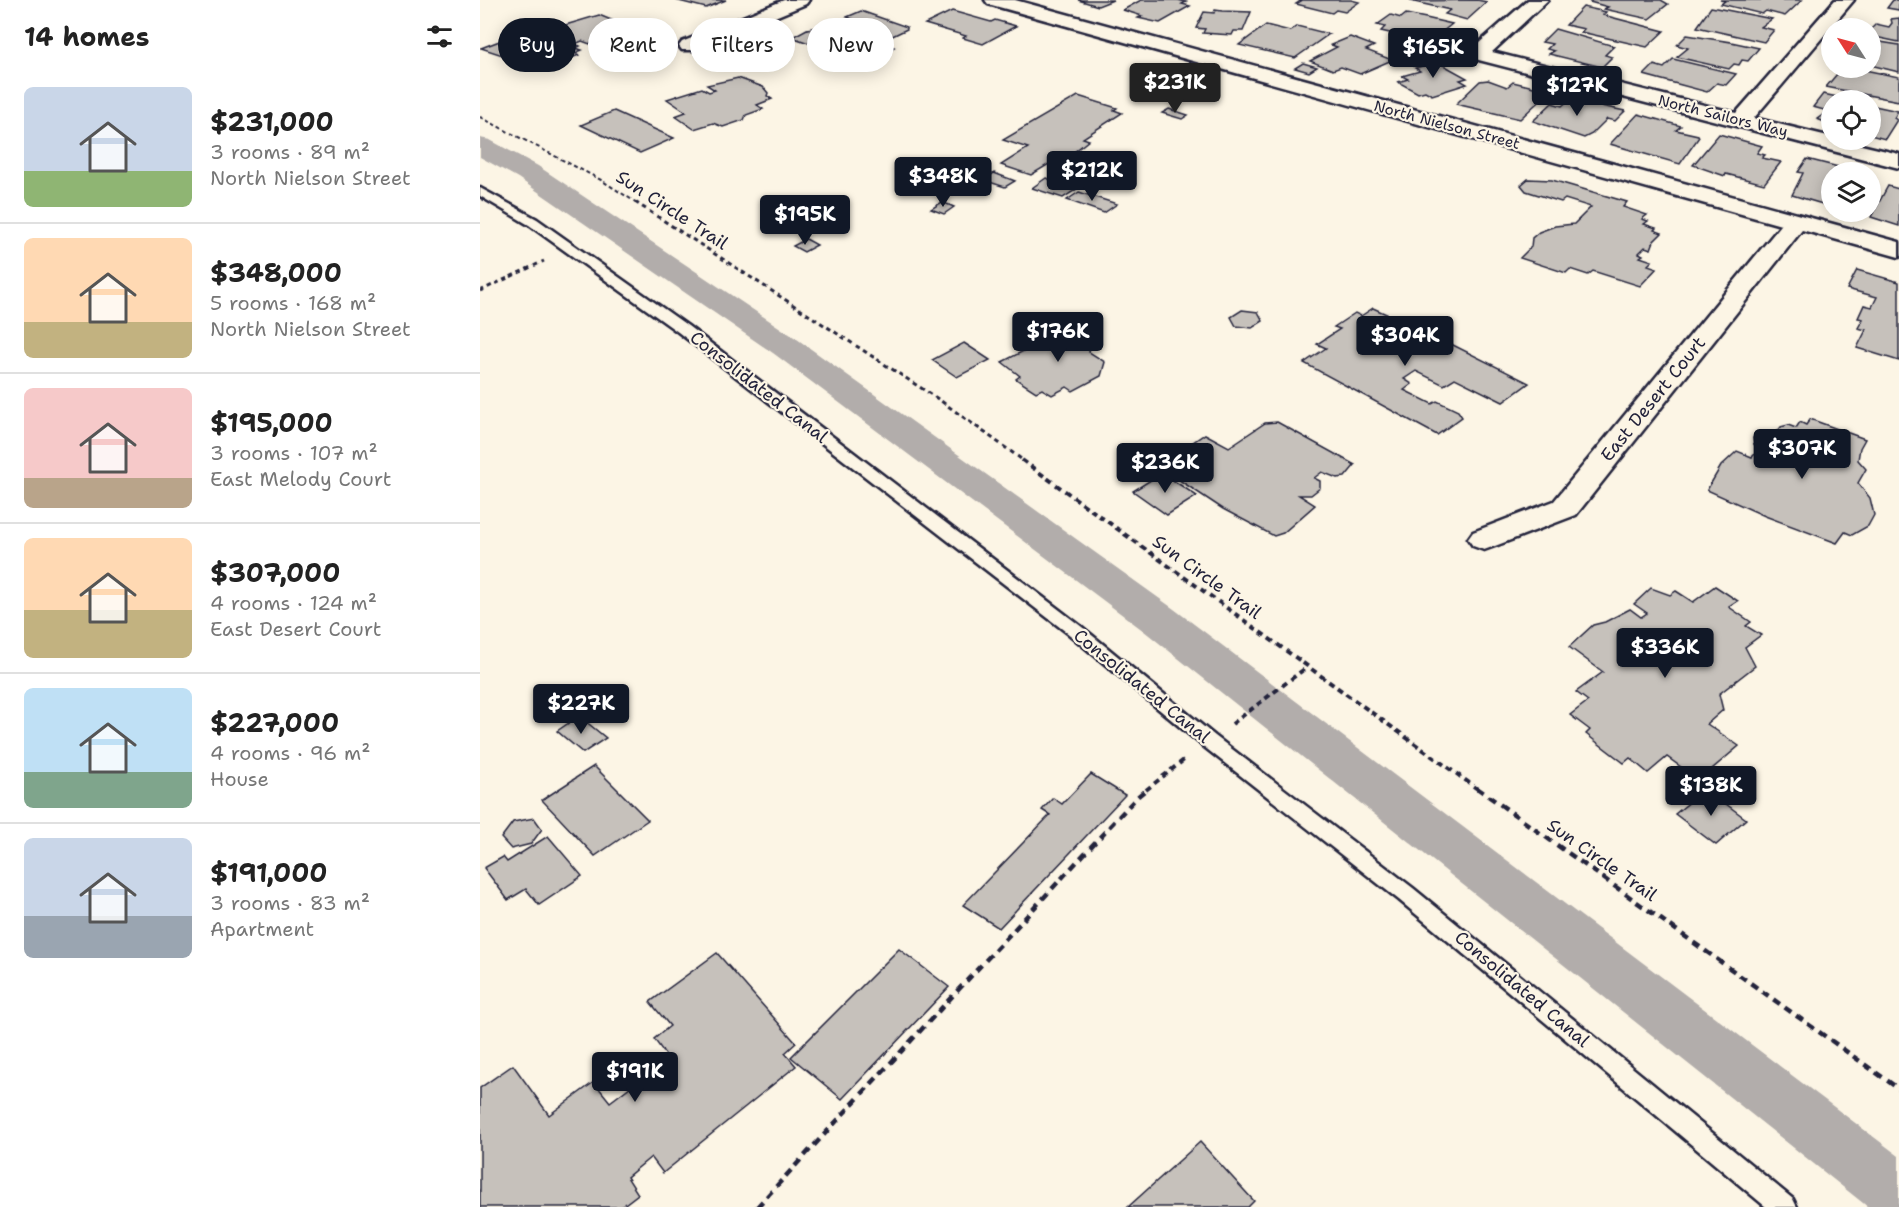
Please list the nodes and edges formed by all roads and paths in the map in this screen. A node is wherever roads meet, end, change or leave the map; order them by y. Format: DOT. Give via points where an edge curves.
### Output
graph roads {
  1 [pos="800,0"];
  2 [pos="994,0"];
  3 [pos="1539,0"];
  4 [pos="1845,0"];
  5 [pos="689,46"];
  6 [pos="480,117"];
  7 [pos="1741,120"];
  8 [pos="1899,161"];
  9 [pos="480,191"];
  10 [pos="1796,222"];
  11 [pos="572,250"];
  12 [pos="1899,250"];
  13 [pos="480,291"];
  14 [pos="1484,539"];
  15 [pos="1307,667"];
  16 [pos="1209,741"];
  17 [pos="1899,1089"];
  18 [pos="757,1207"];
  19 [pos="1785,1207"];
  1 -- 5 [label="street"];
  2 -- 10 [label="street, North Nielson Street"];
  3 -- 7 [label="street, North Sailors Way" via="1478,54"];
  4 -- 7 [label="street"];
  6 -- 15 [label="path, Sun Circle Trail" via="601,180 932,394"];
  7 -- 8 [label="street, North Sailors Way"];
  9 -- 11 [label="lane, Consolidated Canal"];
  10 -- 12 [label="street, North Nielson Street"];
  10 -- 14 [label="street, East Desert Court" via="1565,508"];
  11 -- 13 [label="path"];
  11 -- 16 [label="lane, Consolidated Canal" via="683,329 1076,631"];
  15 -- 16 [label="path"];
  15 -- 17 [label="path, Sun Circle Trail"];
  16 -- 18 [label="path" via="1137,797"];
  16 -- 19 [label="lane, Consolidated Canal" via="1406,894"];
}
